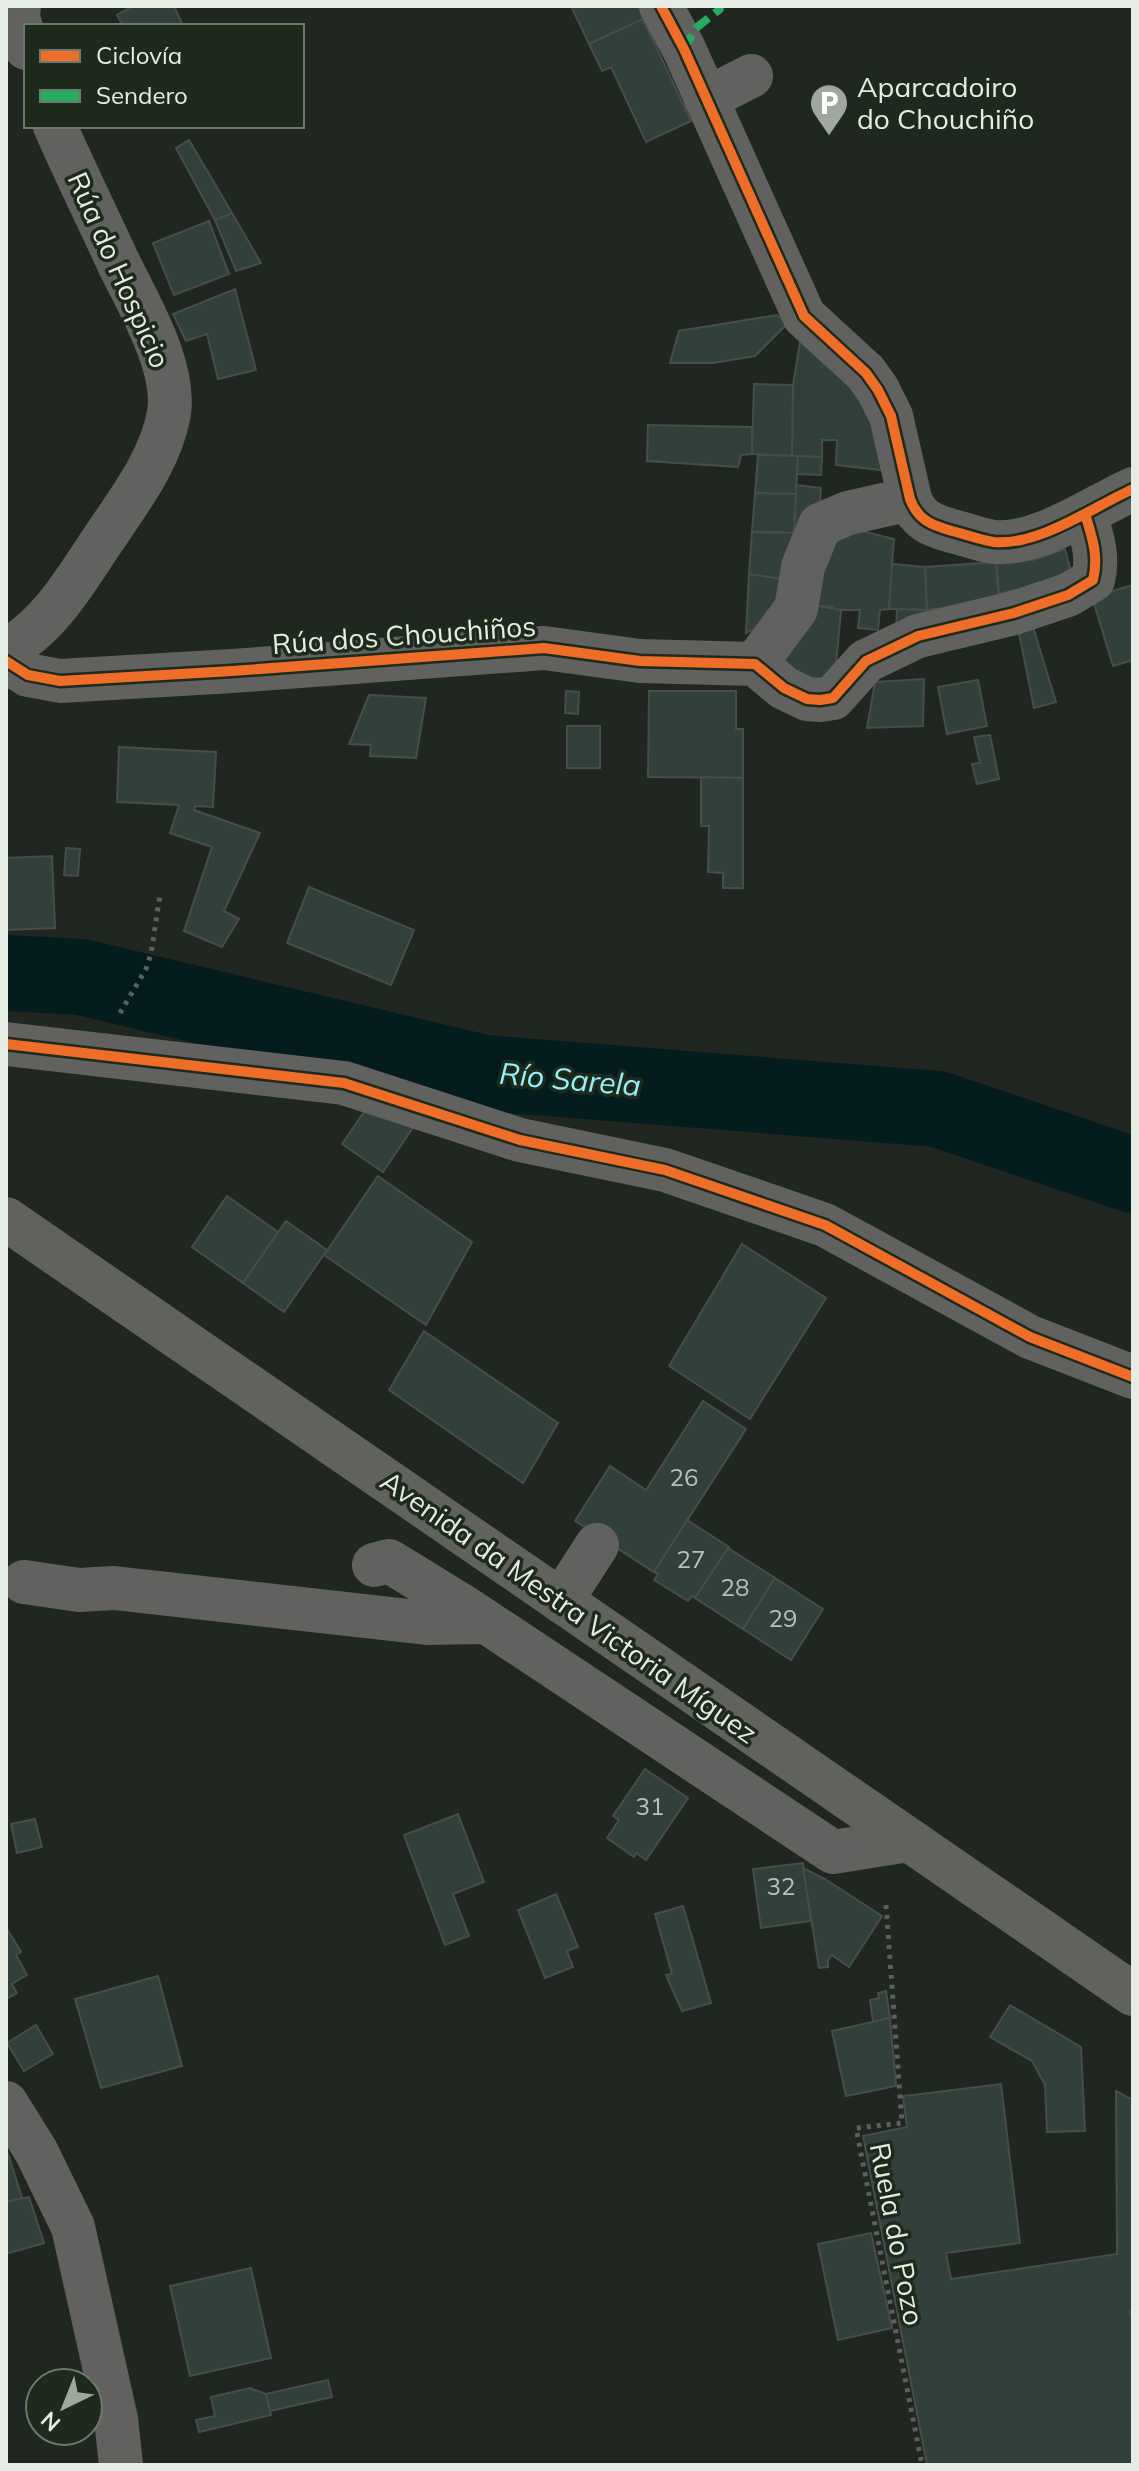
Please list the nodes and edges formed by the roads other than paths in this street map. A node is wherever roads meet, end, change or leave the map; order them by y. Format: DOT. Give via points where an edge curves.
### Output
graph roads {
  1 [pos="19,6"];
  2 [pos="661,6"];
  3 [pos="24,40"];
  4 [pos="751,76"];
  5 [pos="706,99"];
  6 [pos="56,128"];
  7 [pos="1133,489"];
  8 [pos="910,499"];
  9 [pos="1085,514"];
  10 [pos="6,650"];
  11 [pos="6,661"];
  12 [pos="755,664"];
  13 [pos="6,1044"];
  14 [pos="6,1219"];
  15 [pos="1133,1377"];
  16 [pos="597,1545"];
  17 [pos="374,1565"];
  18 [pos="24,1582"];
  19 [pos="561,1601"];
  20 [pos="486,1622"];
  21 [pos="908,1840"];
  22 [pos="1133,1994"];
  23 [pos="6,2103"];
  24 [pos="121,2465"];
  1 -- 3 [label="street"];
  2 -- 5 [label="street"];
  4 -- 5 [label="street"];
  5 -- 8 [label="street" via="804,316 878,390 891,416"];
  6 -- 10 [label="street, Rúa do Hospicio" via="151,330 168,386 169,409 153,459 80,574 38,627"];
  7 -- 9 [label="street"];
  8 -- 9 [label="street" via="922,520 993,542 1029,537"];
  8 -- 12 [label="street" via="820,525 803,567 796,609"];
  9 -- 12 [label="street" via="1097,564 1093,580 1068,595 918,636 866,661 833,698 807,699"];
  11 -- 12 [label="street, Rúa dos Chouchiños" via="28,675 60,681 544,648 640,661"];
  13 -- 15 [label="street" via="344,1083 520,1140 665,1170 825,1225 1030,1337"];
  14 -- 19 [label="main road, Avenida da Mestra Victoria Míguez"];
  16 -- 19 [label="street"];
  17 -- 20 [label="street" via="389,1561"];
  18 -- 20 [label="street" via="427,1623"];
  19 -- 21 [label="main road, Avenida da Mestra Victoria Míguez"];
  20 -- 21 [label="street" via="833,1852"];
  21 -- 22 [label="main road, Avenida da Mestra Victoria Míguez"];
  23 -- 24 [label="street" via="73,2227 116,2419"];
}
